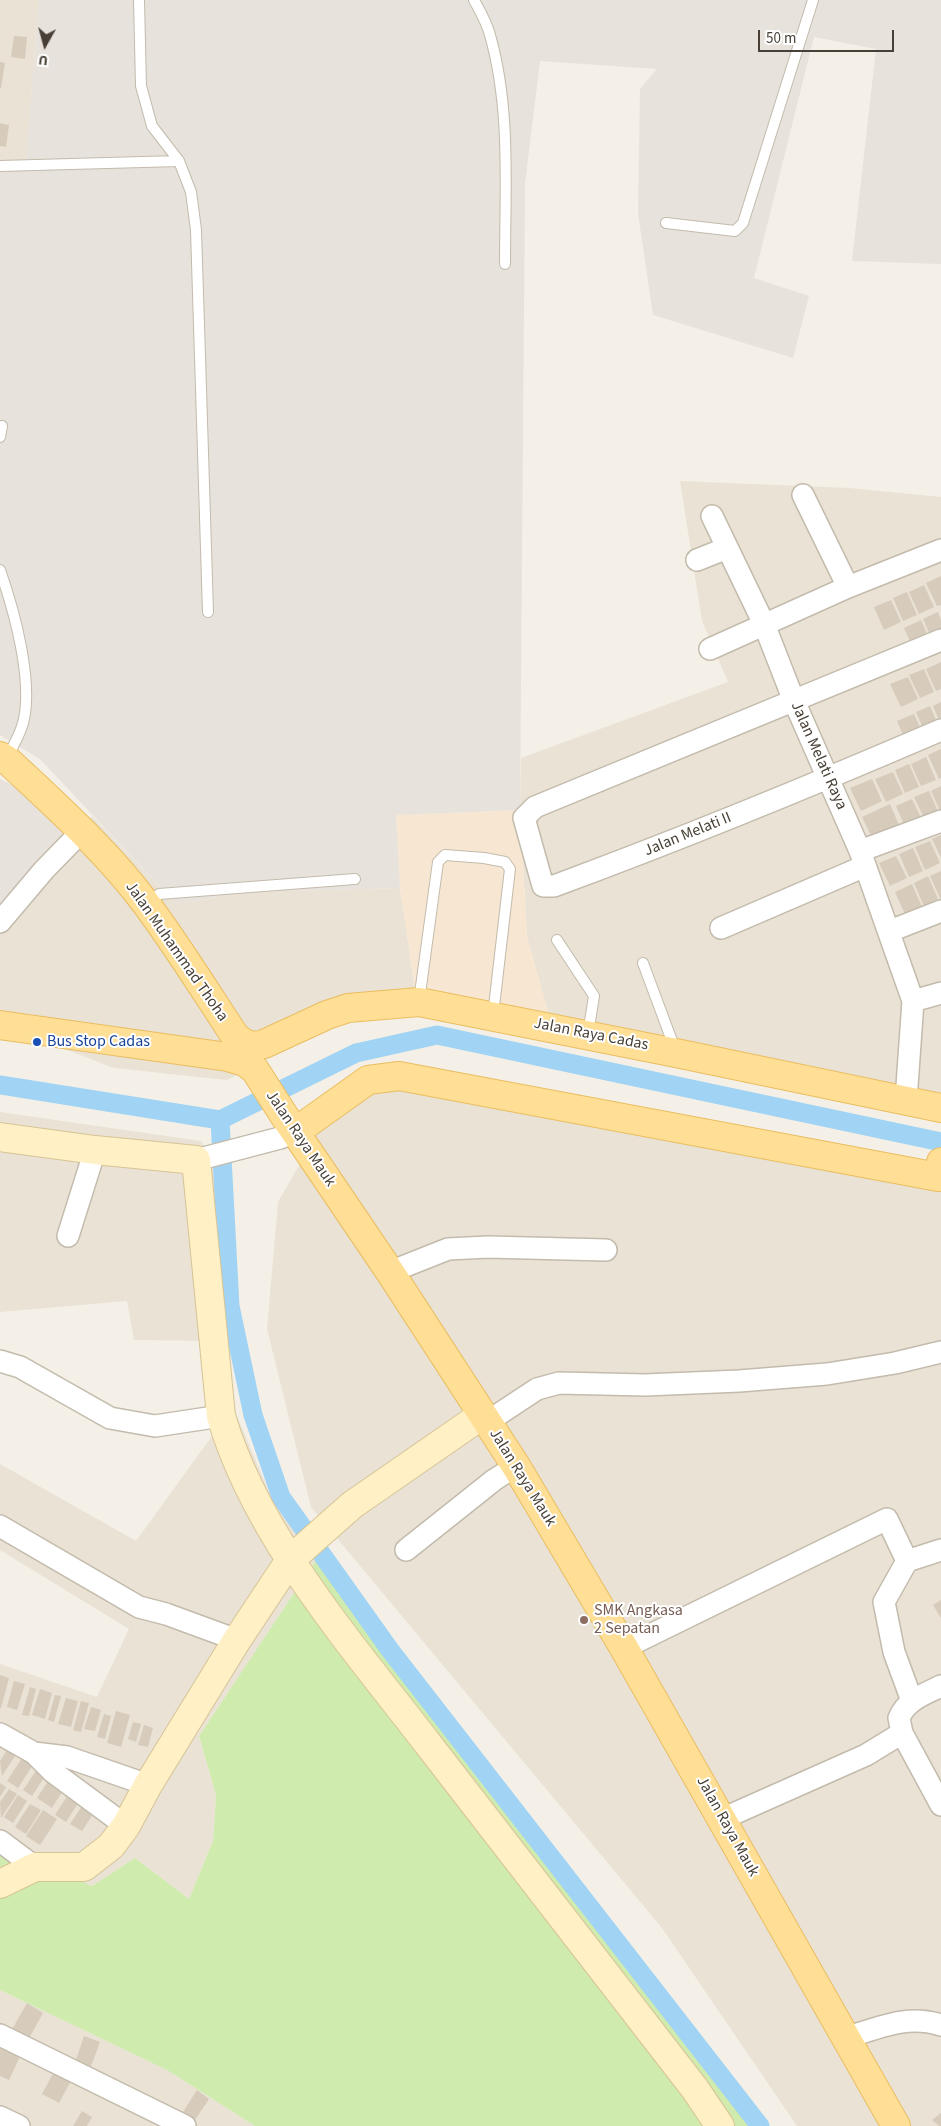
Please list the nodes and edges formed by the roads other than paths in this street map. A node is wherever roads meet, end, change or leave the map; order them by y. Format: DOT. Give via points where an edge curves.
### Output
graph roads {
  1 [pos="139,0"];
  2 [pos="474,0"];
  3 [pos="813,0"];
  4 [pos="178,161"];
  5 [pos="0,166"];
  6 [pos="666,223"];
  7 [pos="505,264"];
  8 [pos="2,426"];
  9 [pos="0,437"];
  10 [pos="803,495"];
  11 [pos="712,516"];
  12 [pos="727,548"];
  13 [pos="941,550"];
  14 [pos="697,560"];
  15 [pos="0,570"];
  16 [pos="848,587"];
  17 [pos="208,612"];
  18 [pos="764,624"];
  19 [pos="941,640"];
  20 [pos="710,649"];
  21 [pos="794,701"];
  22 [pos="941,730"];
  23 [pos="3,758"];
  24 [pos="828,779"];
  25 [pos="941,821"];
  26 [pos="82,830"];
  27 [pos="863,859"];
  28 [pos="355,880"];
  29 [pos="147,905"];
  30 [pos="941,911"];
  31 [pos="0,922"];
  32 [pos="721,928"];
  33 [pos="890,932"];
  34 [pos="557,940"];
  35 [pos="643,963"];
  36 [pos="941,993"];
  37 [pos="913,1001"];
  38 [pos="419,1002"];
  39 [pos="493,1016"];
  40 [pos="0,1025"];
  41 [pos="588,1035"];
  42 [pos="245,1045"];
  43 [pos="676,1053"];
  44 [pos="906,1100"];
  45 [pos="941,1108"];
  46 [pos="287,1130"];
  47 [pos="0,1137"];
  48 [pos="95,1150"];
  49 [pos="205,1157"];
  50 [pos="940,1170"];
  51 [pos="68,1236"];
  52 [pos="606,1250"];
  53 [pos="390,1272"];
  54 [pos="941,1352"];
  55 [pos="0,1362"];
  56 [pos="221,1416"];
  57 [pos="484,1419"];
  58 [pos="516,1466"];
  59 [pos="0,1526"];
  60 [pos="406,1550"];
  61 [pos="941,1550"];
  62 [pos="297,1554"];
  63 [pos="907,1561"];
  64 [pos="237,1640"];
  65 [pos="624,1648"];
  66 [pos="941,1686"];
  67 [pos="912,1701"];
  68 [pos="902,1733"];
  69 [pos="0,1734"];
  70 [pos="34,1752"];
  71 [pos="148,1784"];
  72 [pos="941,1805"];
  73 [pos="722,1818"];
  74 [pos="126,1826"];
  75 [pos="0,1841"];
  76 [pos="35,1867"];
  77 [pos="0,1884"];
  78 [pos="941,2025"];
  79 [pos="0,2035"];
  80 [pos="845,2038"];
  81 [pos="0,2116"];
  82 [pos="19,2126"];
  83 [pos="185,2126"];
  84 [pos="720,2126"];
  85 [pos="896,2126"];
  1 -- 4 [label="lane" via="141,86 152,126"];
  2 -- 7 [label="lane" via="490,33 503,90"];
  3 -- 6 [label="lane" via="743,223 735,231"];
  4 -- 5 [label="lane"];
  4 -- 17 [label="lane" via="191,192 196,230"];
  8 -- 9 [label="lane"];
  10 -- 16 [label="street"];
  11 -- 12 [label="street, Jalan Melati Raya"];
  12 -- 14 [label="street"];
  12 -- 18 [label="street, Jalan Melati Raya"];
  13 -- 16 [label="street"];
  15 -- 23 [label="lane" via="18,632 25,681 23,723"];
  16 -- 18 [label="street"];
  18 -- 20 [label="street"];
  18 -- 21 [label="street, Jalan Melati Raya"];
  19 -- 21 [label="street"];
  21 -- 24 [label="street, Jalan Melati Raya"];
  21 -- 24 [label="street, Jalan Melati II" via="535,807 524,818 543,886 554,886 638,855"];
  22 -- 24 [label="street, Jalan Melati II"];
  23 -- 26 [label="main road, Jalan Muhammad Thoha"];
  24 -- 27 [label="street, Jalan Melati Raya"];
  25 -- 27 [label="street"];
  26 -- 29 [label="main road, Jalan Muhammad Thoha"];
  26 -- 31 [label="street"];
  27 -- 32 [label="street"];
  27 -- 33 [label="street, Jalan Melati Raya"];
  28 -- 29 [label="lane" via="159,894"];
  29 -- 42 [label="main road, Jalan Muhammad Thoha" via="235,1036"];
  30 -- 33 [label="street"];
  33 -- 37 [label="street, Jalan Melati Raya"];
  34 -- 41 [label="lane" via="594,996"];
  35 -- 43 [label="lane"];
  36 -- 37 [label="street"];
  37 -- 44 [label="street"];
  38 -- 39 [label="main road, Jalan Raya Cadas"];
  38 -- 39 [label="lane" via="438,862 445,855 484,858 505,862 510,869"];
  38 -- 42 [label="main road, Jalan Raya Cadas" via="348,1008 264,1044"];
  39 -- 41 [label="main road, Jalan Raya Cadas"];
  40 -- 46 [label="main road, Jalan Raya Mauk" via="228,1057 244,1062 255,1070"];
  41 -- 43 [label="main road, Jalan Raya Cadas"];
  43 -- 44 [label="main road, Jalan Raya Cadas"];
  44 -- 45 [label="main road, Jalan Raya Cadas"];
  46 -- 49 [label="street"];
  46 -- 50 [label="main road" via="368,1080 400,1076"];
  46 -- 53 [label="main road, Jalan Raya Mauk"];
  47 -- 48 [label="street"];
  48 -- 49 [label="street"];
  48 -- 51 [label="street"];
  49 -- 56 [label="street"];
  52 -- 53 [label="street" via="448,1249"];
  53 -- 57 [label="main road, Jalan Raya Mauk"];
  54 -- 57 [label="street" via="895,1363 768,1379 646,1385 559,1383 537,1389"];
  55 -- 56 [label="street" via="20,1367 110,1418 155,1426"];
  56 -- 62 [label="street" via="242,1476"];
  57 -- 58 [label="main road, Jalan Raya Mauk"];
  57 -- 62 [label="street" via="352,1506"];
  58 -- 60 [label="street"];
  58 -- 65 [label="main road, Jalan Raya Mauk"];
  59 -- 64 [label="street" via="139,1608 166,1614"];
  61 -- 63 [label="street"];
  62 -- 64 [label="street"];
  62 -- 84 [label="street" via="348,1640"];
  63 -- 65 [label="street" via="887,1520"];
  63 -- 67 [label="street" via="884,1602 894,1652"];
  64 -- 71 [label="street"];
  65 -- 73 [label="main road, Jalan Raya Mauk"];
  66 -- 67 [label="street"];
  67 -- 68 [label="street" via="904,1707 899,1718"];
  68 -- 72 [label="street"];
  68 -- 73 [label="street" via="866,1755"];
  69 -- 70 [label="street"];
  70 -- 71 [label="street" via="68,1757"];
  70 -- 74 [label="street" via="53,1772"];
  71 -- 74 [label="street"];
  73 -- 80 [label="main road, Jalan Raya Mauk"];
  74 -- 76 [label="street" via="111,1846 84,1867"];
  75 -- 76 [label="street"];
  76 -- 77 [label="street"];
  78 -- 80 [label="street" via="907,2020"];
  79 -- 83 [label="street"];
  80 -- 85 [label="main road, Jalan Raya Mauk"];
  81 -- 82 [label="street"];
}
